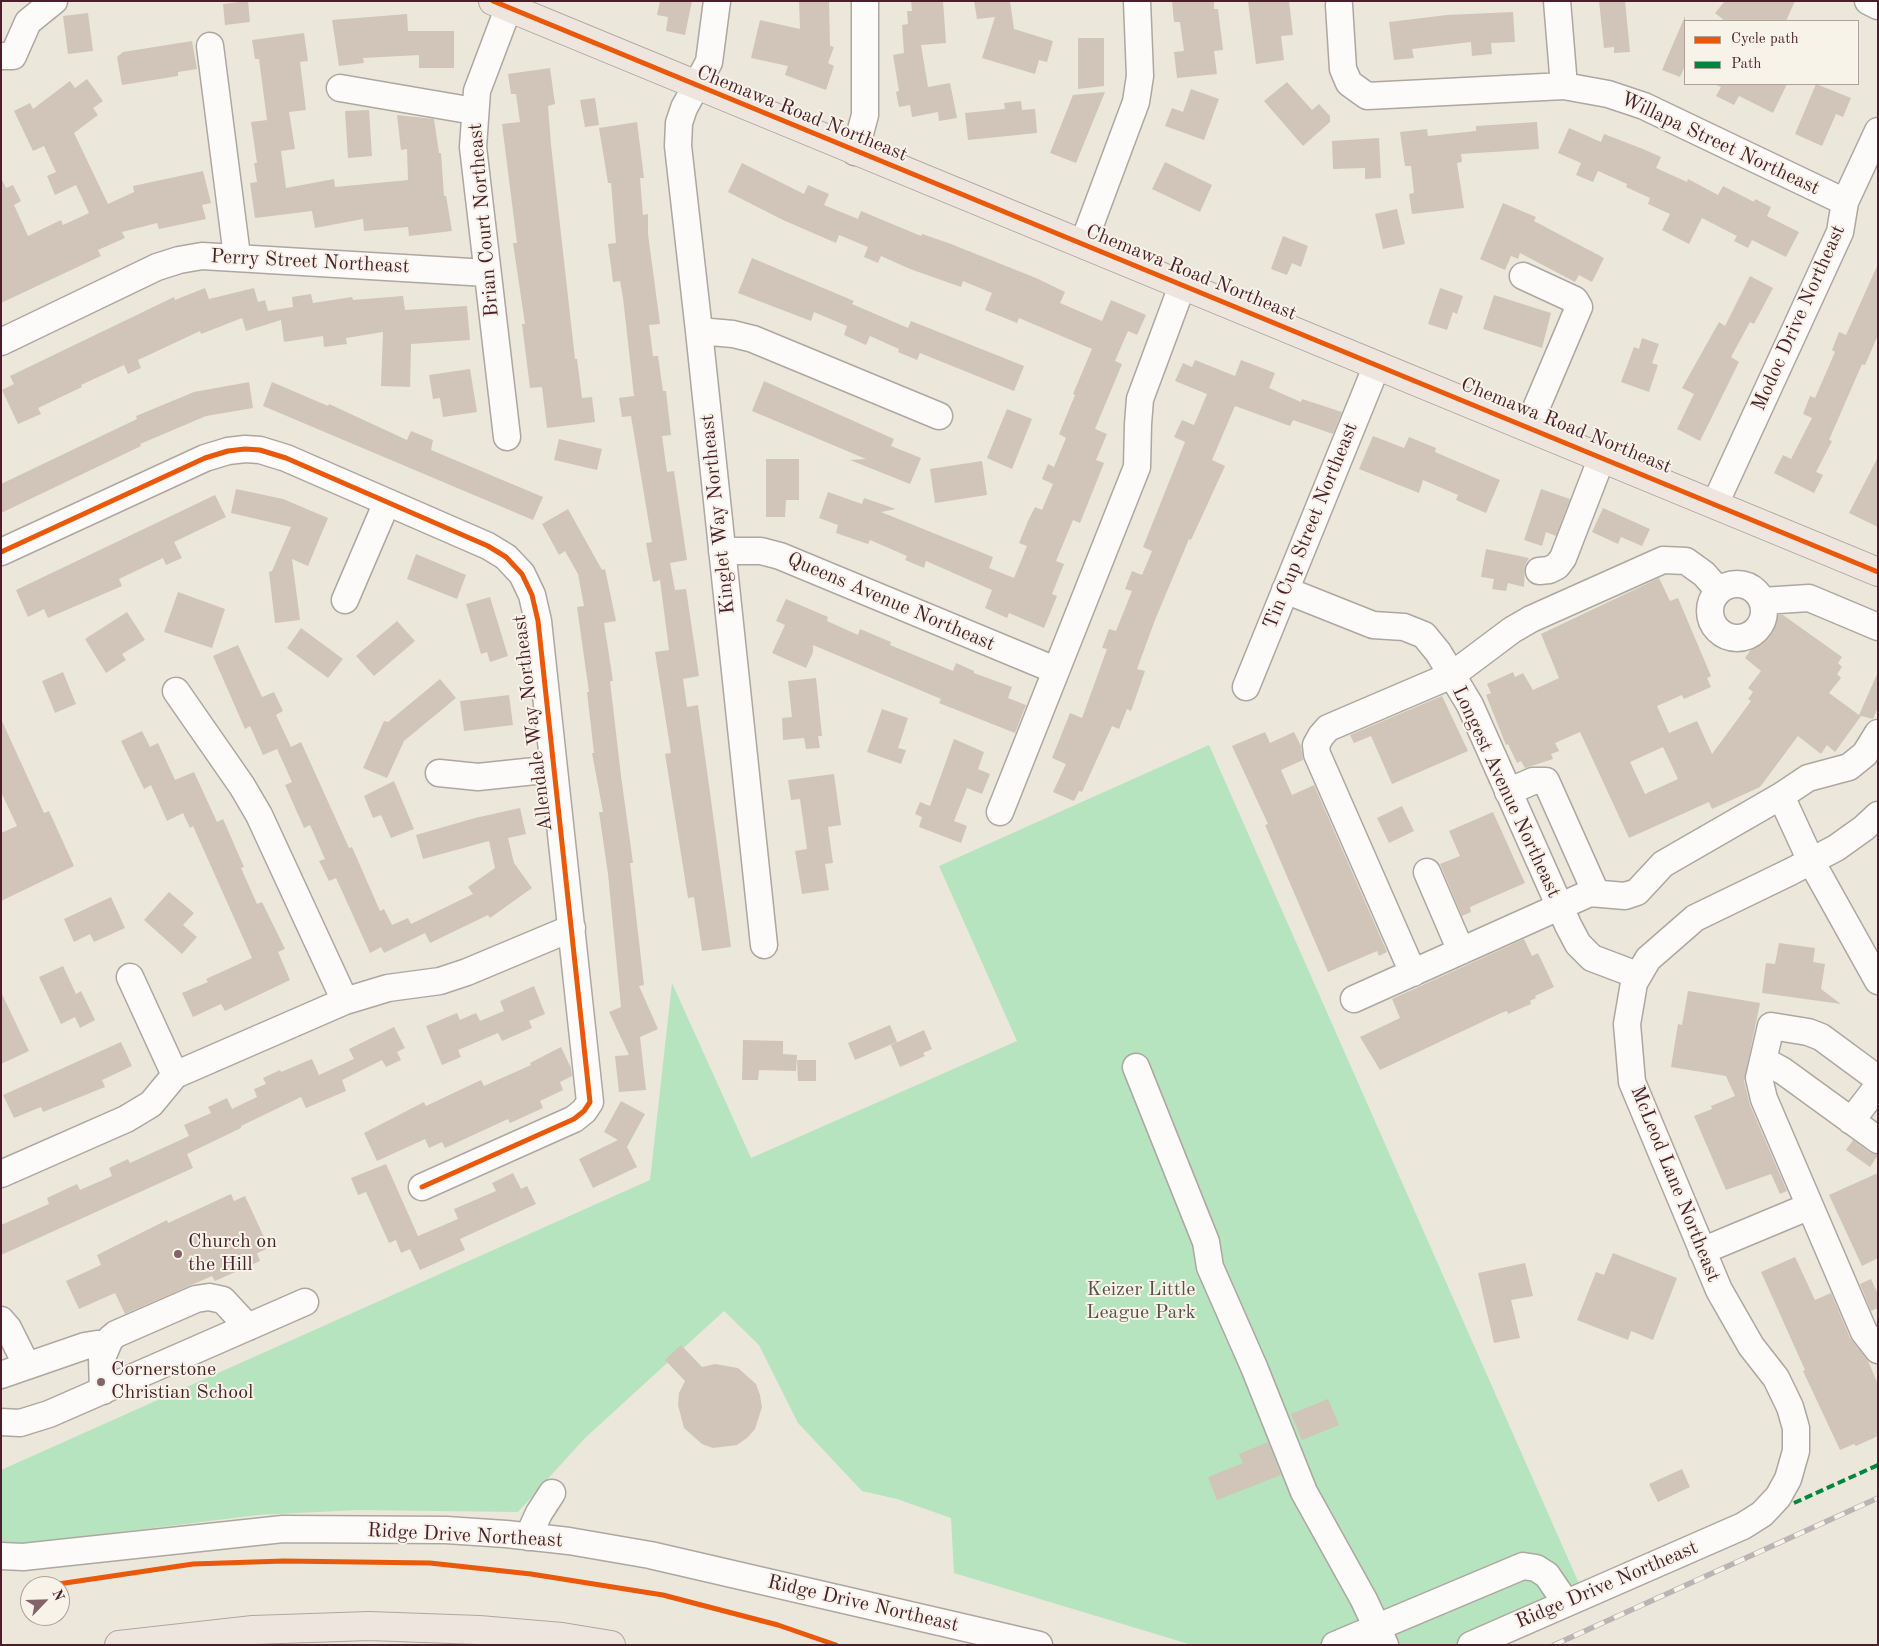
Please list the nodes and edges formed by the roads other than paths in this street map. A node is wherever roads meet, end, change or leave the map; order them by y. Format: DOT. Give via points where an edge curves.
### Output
graph roads {
  1 [pos="54,1"];
  2 [pos="717,1"];
  3 [pos="865,1"];
  4 [pos="1137,1"];
  5 [pos="1557,1"];
  6 [pos="1868,1"];
  7 [pos="504,3"];
  8 [pos="1339,5"];
  9 [pos="1878,6"];
  10 [pos="210,46"];
  11 [pos="7,56"];
  12 [pos="695,86"];
  13 [pos="1564,86"];
  14 [pos="340,88"];
  15 [pos="474,111"];
  16 [pos="1878,131"];
  17 [pos="855,152"];
  18 [pos="1845,202"];
  19 [pos="1084,244"];
  20 [pos="236,256"];
  21 [pos="487,273"];
  22 [pos="1523,276"];
  23 [pos="1182,286"];
  24 [pos="699,331"];
  25 [pos="1,342"];
  26 [pos="1377,365"];
  27 [pos="939,416"];
  28 [pos="1528,427"];
  29 [pos="507,437"];
  30 [pos="1602,457"];
  31 [pos="387,502"];
  32 [pos="1715,504"];
  33 [pos="722,551"];
  34 [pos="1,552"];
  35 [pos="1539,570"];
  36 [pos="1878,572"];
  37 [pos="1285,590"];
  38 [pos="1719,591"];
  39 [pos="345,600"];
  40 [pos="1762,601"];
  41 [pos="1878,627"];
  42 [pos="1055,670"];
  43 [pos="1452,675"];
  44 [pos="1246,687"];
  45 [pos="176,691"];
  46 [pos="1878,733"];
  47 [pos="554,769"];
  48 [pos="439,773"];
  49 [pos="1508,792"];
  50 [pos="1781,796"];
  51 [pos="1000,812"];
  52 [pos="1878,815"];
  53 [pos="1812,861"];
  54 [pos="1427,872"];
  55 [pos="1596,893"];
  56 [pos="1560,907"];
  57 [pos="572,928"];
  58 [pos="764,945"];
  59 [pos="1461,951"];
  60 [pos="1413,973"];
  61 [pos="1637,975"];
  62 [pos="130,977"];
  63 [pos="1878,981"];
  64 [pos="1354,999"];
  65 [pos="345,1001"];
  66 [pos="1763,1060"];
  67 [pos="1136,1067"];
  68 [pos="175,1075"];
  69 [pos="1878,1079"];
  70 [pos="1878,1086"];
  71 [pos="1852,1121"];
  72 [pos="1878,1140"];
  73 [pos="1,1174"];
  74 [pos="422,1187"];
  75 [pos="1810,1206"];
  76 [pos="1702,1251"];
  77 [pos="305,1302"];
  78 [pos="1,1320"];
  79 [pos="248,1327"];
  80 [pos="107,1345"];
  81 [pos="1878,1350"];
  82 [pos="27,1366"];
  83 [pos="1,1375"];
  84 [pos="102,1391"];
  85 [pos="1,1422"];
  86 [pos="552,1493"];
  87 [pos="1743,1526"];
  88 [pos="528,1537"];
  89 [pos="1,1556"];
  90 [pos="1566,1603"];
  91 [pos="1381,1636"];
  92 [pos="118,1645"];
  93 [pos="611,1645"];
  94 [pos="1039,1645"];
  95 [pos="1335,1645"];
  96 [pos="1471,1645"];
  1 -- 11 [label="street" via="28,22"];
  2 -- 12 [label="street, Kinglet Way Northeast" via="709,62"];
  3 -- 17 [label="street" via="865,115"];
  4 -- 19 [label="street" via="1140,76 1136,102"];
  5 -- 13 [label="street"];
  6 -- 9 [label="street"];
  7 -- 12 [label="main road, Chemawa Road Northeast"];
  7 -- 15 [label="street, Brian Court Northeast"];
  8 -- 13 [label="street, Willapa Street Northeast" via="1343,69 1349,83 1367,96"];
  10 -- 20 [label="street"];
  12 -- 17 [label="main road, Chemawa Road Northeast"];
  12 -- 24 [label="street, Kinglet Way Northeast" via="679,122 678,146"];
  13 -- 18 [label="street, Willapa Street Northeast" via="1608,94 1644,106"];
  14 -- 15 [label="street"];
  15 -- 21 [label="street, Brian Court Northeast" via="474,148"];
  16 -- 18 [label="street, Modoc Drive Northeast"];
  17 -- 19 [label="main road, Chemawa Road Northeast"];
  18 -- 32 [label="street, Modoc Drive Northeast" via="1840,232"];
  19 -- 23 [label="main road, Chemawa Road Northeast"];
  20 -- 21 [label="street, Perry Street Northeast"];
  20 -- 25 [label="street, Perry Street Northeast" via="202,256 158,267"];
  21 -- 29 [label="street, Brian Court Northeast"];
  22 -- 28 [label="street" via="1575,300 1579,307"];
  23 -- 26 [label="main road, Chemawa Road Northeast"];
  23 -- 42 [label="street" via="1140,399 1137,467"];
  24 -- 27 [label="street" via="754,339"];
  24 -- 33 [label="street, Kinglet Way Northeast"];
  26 -- 28 [label="main road, Chemawa Road Northeast"];
  26 -- 37 [label="street, Tin Cup Street Northeast"];
  28 -- 30 [label="main road, Chemawa Road Northeast"];
  30 -- 32 [label="main road, Chemawa Road Northeast"];
  30 -- 35 [label="street" via="1563,558 1557,566"];
  31 -- 34 [label="street, Allendale Way Northeast" via="286,458 260,450 228,451 205,458"];
  31 -- 39 [label="street"];
  31 -- 47 [label="street, Allendale Way Northeast" via="488,546 506,557 522,574 532,595 538,621"];
  32 -- 36 [label="main road, Chemawa Road Northeast"];
  33 -- 42 [label="street, Queens Avenue Northeast" via="761,551 780,556"];
  33 -- 58 [label="street, Kinglet Way Northeast"];
  37 -- 43 [label="street, Longest Avenue Northeast" via="1373,625 1414,629 1424,635"];
  37 -- 44 [label="street, Tin Cup Street Northeast"];
  38 -- 40 [label="street" via="1735,584 1744,585 1752,588"];
  38 -- 40 [label="street" via="1713,598 1710,616 1713,625 1727,637 1736,639 1754,633 1764,618"];
  38 -- 43 [label="street" via="1686,561 1663,560 1531,619"];
  40 -- 41 [label="street" via="1809,598"];
  42 -- 51 [label="street"];
  43 -- 49 [label="street, Longest Avenue Northeast" via="1470,705"];
  43 -- 60 [label="street" via="1328,728 1316,745 1317,754"];
  45 -- 65 [label="street" via="259,815"];
  46 -- 50 [label="street" via="1865,754 1849,767 1808,778"];
  47 -- 48 [label="street" via="478,777"];
  47 -- 57 [label="street, Allendale Way Northeast"];
  49 -- 55 [label="street" via="1532,781 1546,781"];
  49 -- 56 [label="street, Longest Avenue Northeast"];
  50 -- 53 [label="street"];
  50 -- 55 [label="street" via="1663,864 1636,892 1625,896"];
  52 -- 53 [label="street, McLeod Lane Northeast" via="1843,843"];
  53 -- 61 [label="street, McLeod Lane Northeast" via="1694,918 1648,958"];
  53 -- 63 [label="street"];
  54 -- 59 [label="street"];
  55 -- 56 [label="street"];
  56 -- 59 [label="street"];
  56 -- 61 [label="street, Longest Avenue Northeast" via="1578,944 1592,958"];
  57 -- 65 [label="street" via="440,981 388,988"];
  57 -- 74 [label="street, Allendale Way Northeast" via="590,1102 574,1119"];
  59 -- 60 [label="street"];
  60 -- 64 [label="street"];
  61 -- 76 [label="street, McLeod Lane Northeast" via="1627,1024 1632,1082"];
  62 -- 68 [label="street"];
  65 -- 68 [label="street"];
  66 -- 69 [label="street" via="1771,1026 1808,1032 1821,1037"];
  66 -- 71 [label="street" via="1784,1071"];
  66 -- 75 [label="street" via="1759,1078 1764,1099"];
  67 -- 91 [label="street" via="1206,1242 1210,1267 1304,1492"];
  68 -- 73 [label="street" via="151,1104 126,1119"];
  70 -- 71 [label="street"];
  71 -- 72 [label="street"];
  75 -- 76 [label="street"];
  75 -- 81 [label="street" via="1864,1332"];
  76 -- 87 [label="street, McLeod Lane Northeast" via="1719,1290 1747,1338 1776,1378 1796,1428 1796,1451 1788,1479 1778,1497"];
  77 -- 79 [label="street"];
  78 -- 82 [label="street"];
  79 -- 80 [label="street" via="222,1300 209,1297 196,1299 116,1334"];
  79 -- 84 [label="street"];
  80 -- 82 [label="street" via="85,1346"];
  80 -- 84 [label="street" via="102,1358"];
  82 -- 83 [label="street"];
  84 -- 85 [label="street" via="20,1423"];
  86 -- 88 [label="street"];
  87 -- 90 [label="street, Ridge Drive Northeast"];
  88 -- 89 [label="street, Ridge Drive Northeast" via="446,1530 283,1529"];
  88 -- 94 [label="street, Ridge Drive Northeast" via="569,1541 714,1569"];
  90 -- 91 [label="street" via="1547,1575 1536,1568 1523,1566"];
  90 -- 96 [label="street, Ridge Drive Northeast"];
  91 -- 95 [label="street"];
  92 -- 93 [label="main road" via="253,1630 369,1626 479,1630"];
}
